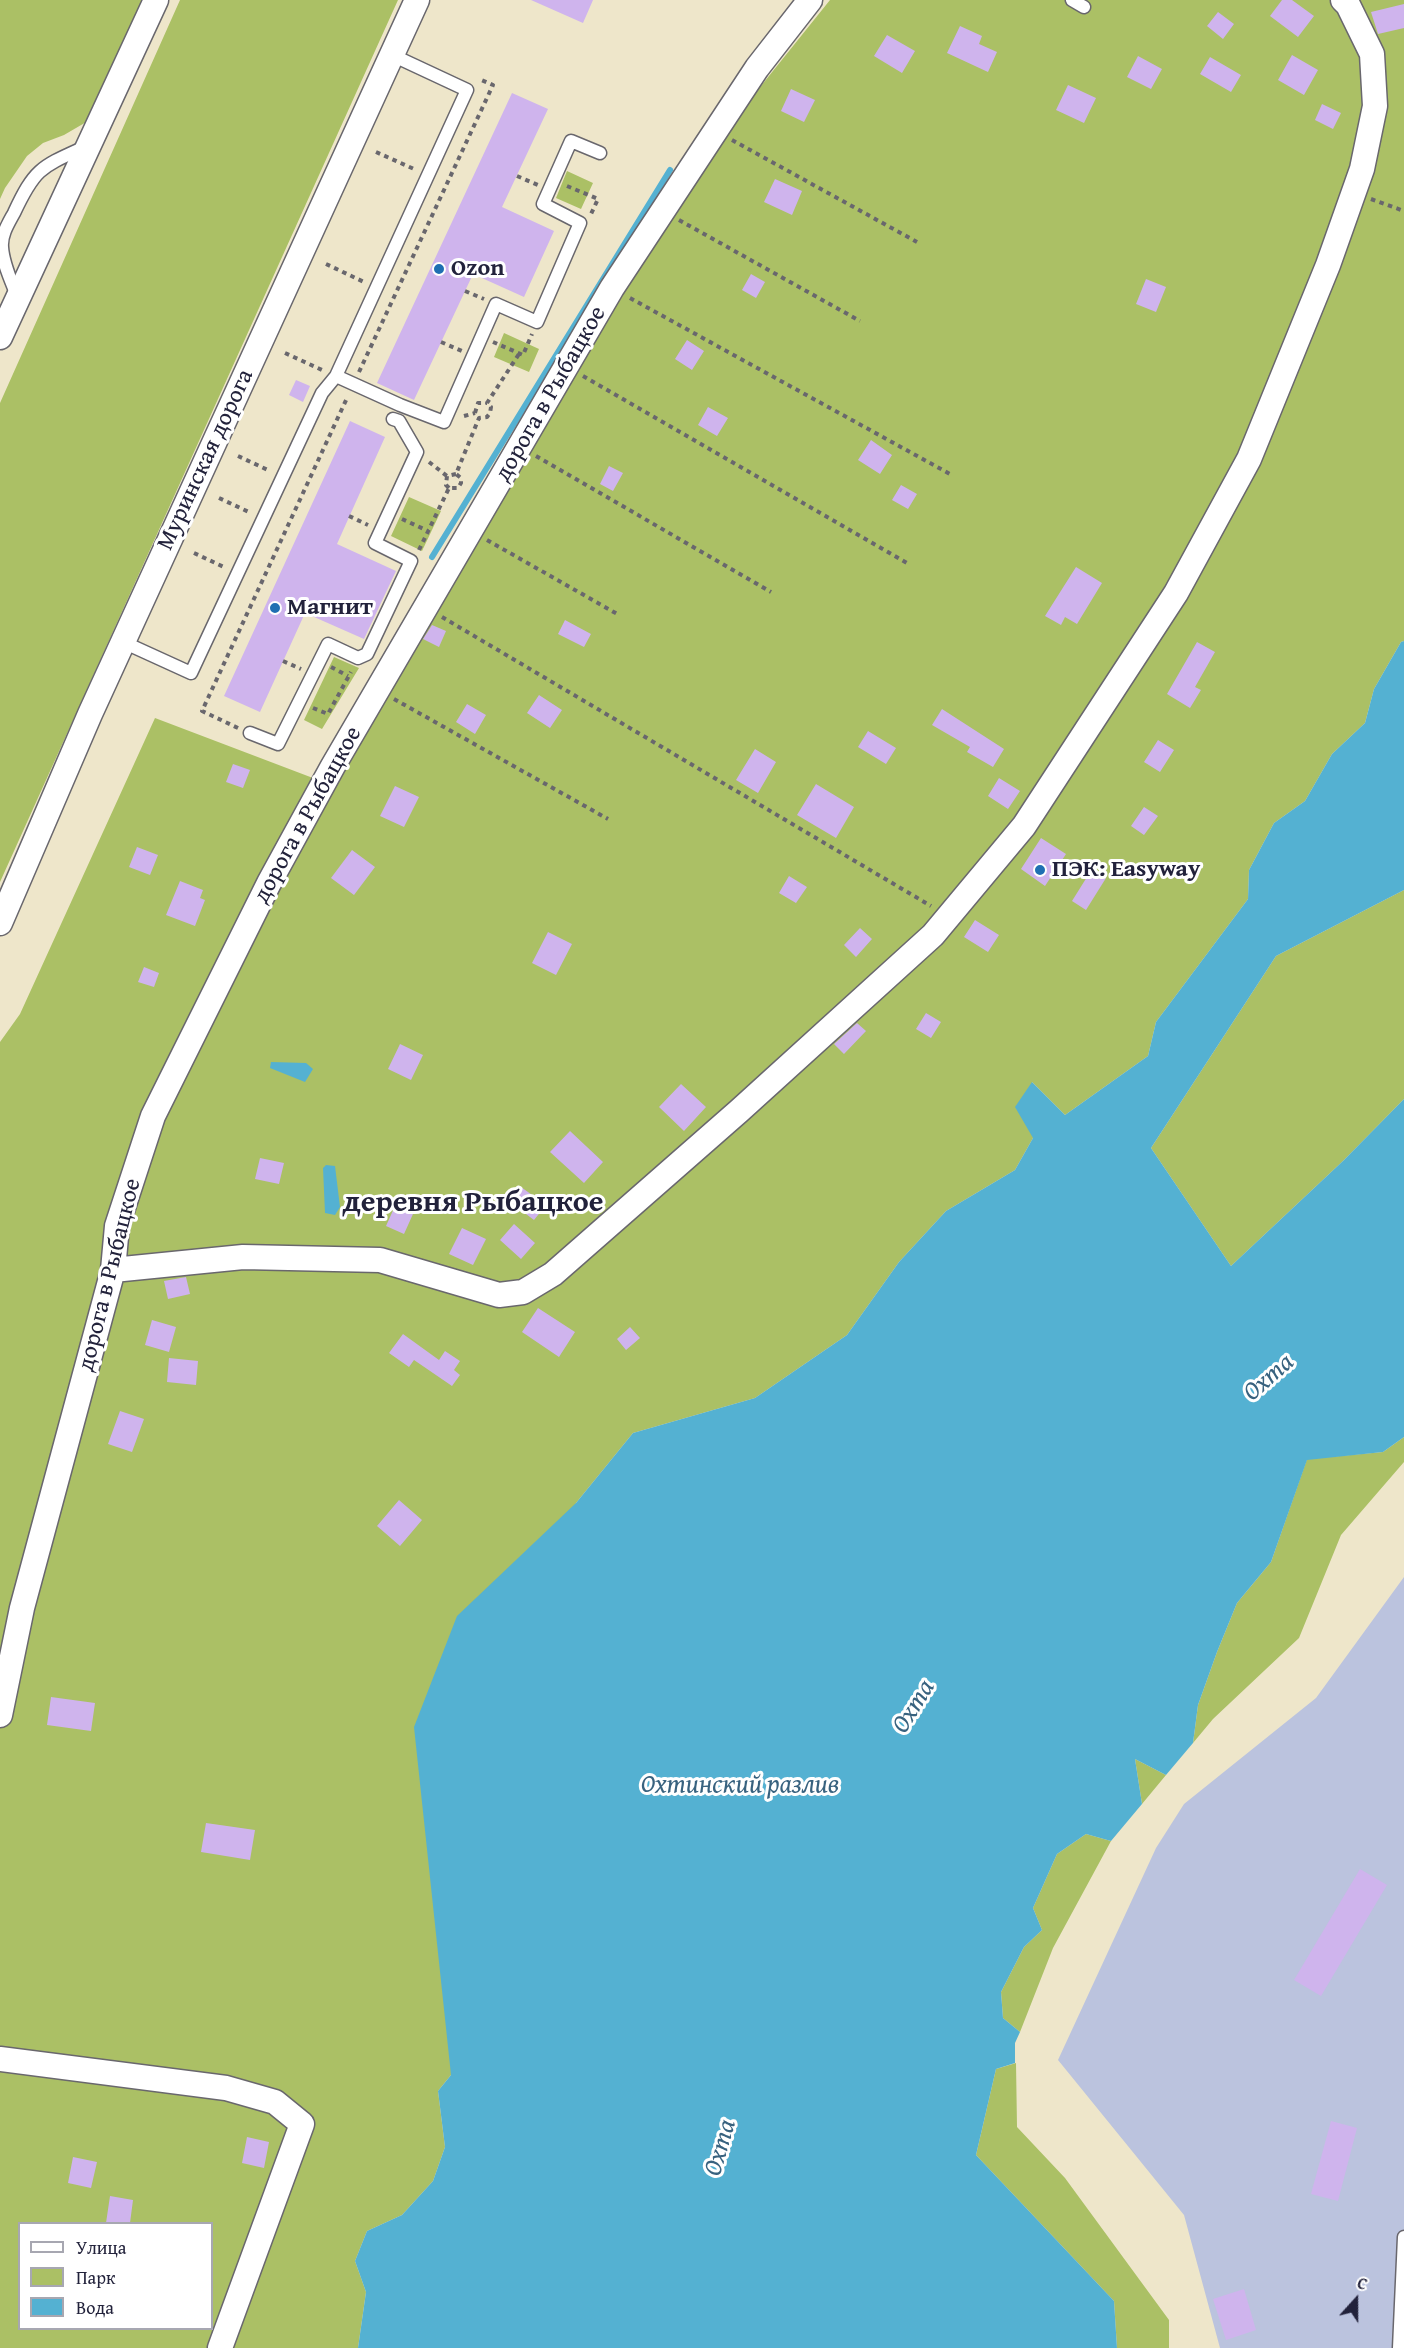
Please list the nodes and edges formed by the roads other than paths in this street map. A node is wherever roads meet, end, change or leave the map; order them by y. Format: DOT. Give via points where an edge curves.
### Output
graph roads {
  1 [pos="156,0"];
  2 [pos="417,0"];
  3 [pos="810,0"];
  4 [pos="1072,0"];
  5 [pos="1343,0"];
  6 [pos="1084,7"];
  7 [pos="392,55"];
  8 [pos="89,145"];
  9 [pos="600,153"];
  10 [pos="18,298"];
  11 [pos="1,332"];
  12 [pos="336,376"];
  13 [pos="393,419"];
  14 [pos="123,642"];
  15 [pos="250,733"];
  16 [pos="0,923"];
  17 [pos="114,1270"];
  18 [pos="0,1715"];
  19 [pos="0,2059"];
  20 [pos="1404,2236"];
  21 [pos="220,2348"];
  22 [pos="1400,2348"];
  1 -- 8 [label="street"];
  2 -- 7 [label="street, Муринская дорога"];
  3 -- 17 [label="street, дорога в Рыбацкое" via="757,68 612,288 269,883 153,1116 117,1226"];
  4 -- 6 [label="lane"];
  5 -- 17 [label="street" via="1372,54 1375,106 1354,193 1249,459 1176,593 1024,825 933,935 739,1112 553,1274 524,1292 499,1295 380,1260 243,1257"];
  7 -- 12 [label="lane" via="467,90"];
  7 -- 14 [label="street, Муринская дорога"];
  8 -- 10 [label="street"];
  8 -- 10 [label="lane" via="35,174 4,232 3,259"];
  9 -- 12 [label="lane" via="571,141 543,204 580,223 537,322 496,304 444,422"];
  10 -- 11 [label="street"];
  12 -- 14 [label="lane" via="322,393 191,673"];
  13 -- 15 [label="lane" via="399,421 417,452 375,543 411,561 367,654 358,658 328,644 278,744"];
  14 -- 16 [label="street, Муринская дорога"];
  17 -- 18 [label="street, дорога в Рыбацкое" via="22,1608"];
  19 -- 21 [label="street" via="226,2088 276,2102 302,2124"];
  20 -- 22 [label="lane"];
}
